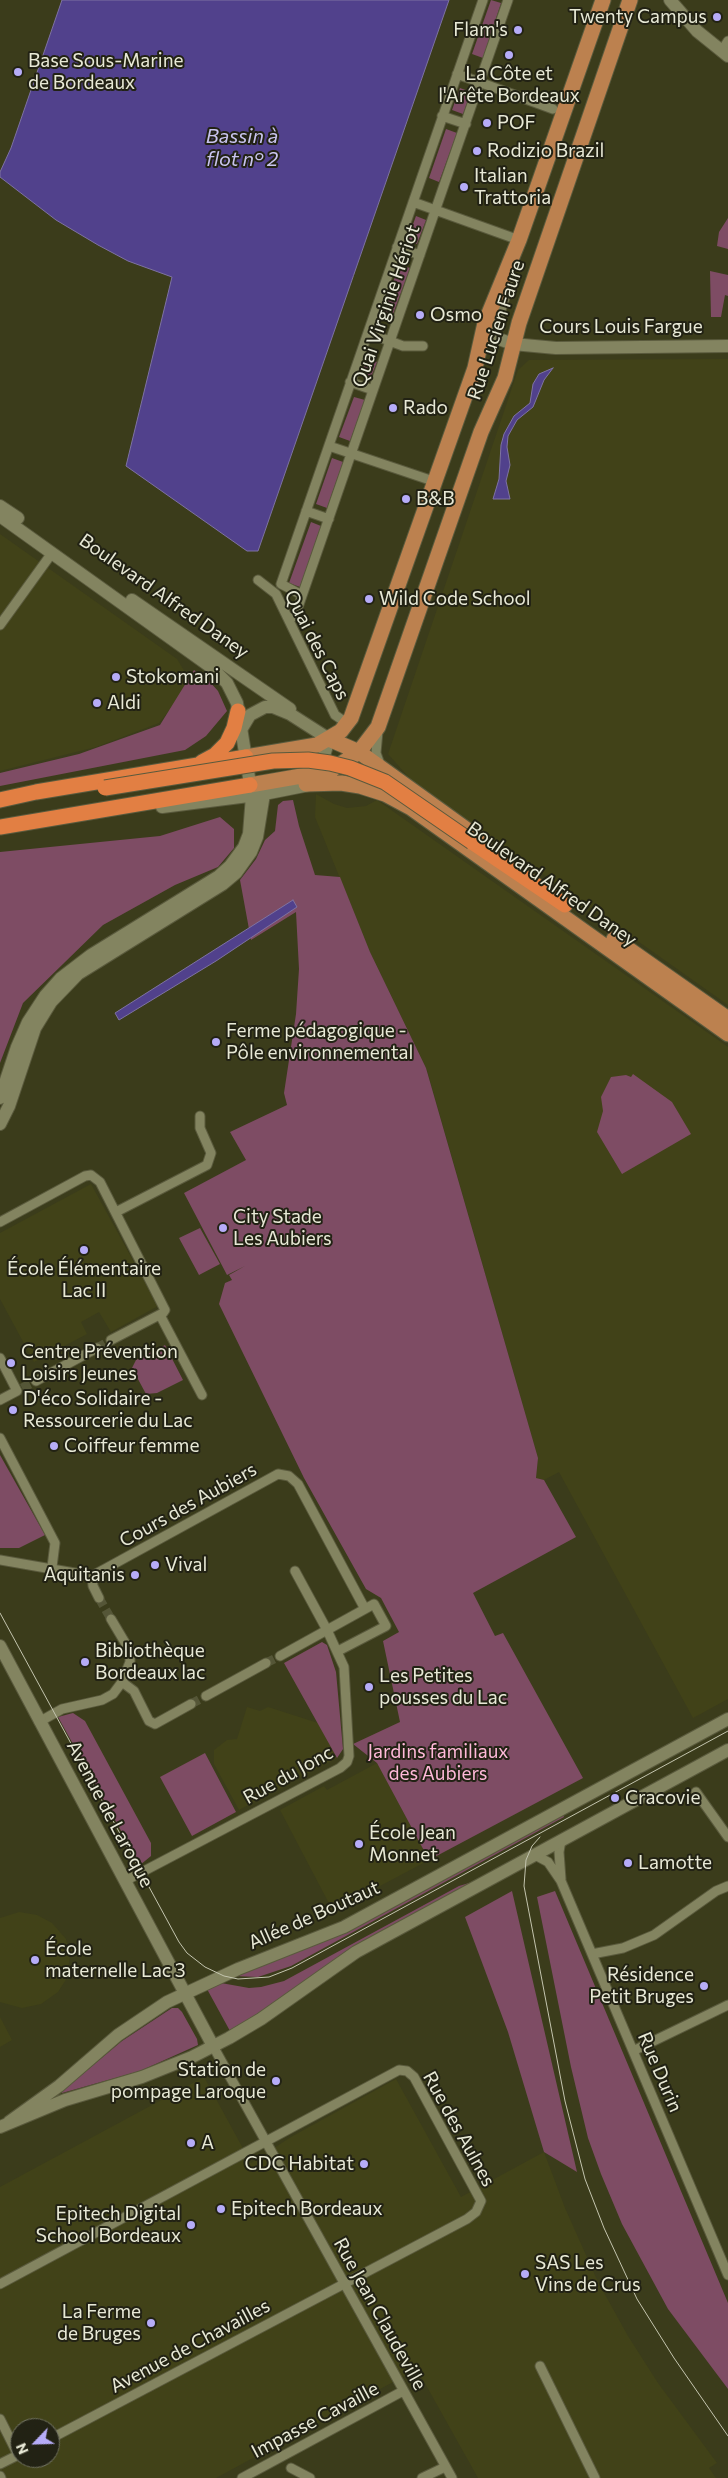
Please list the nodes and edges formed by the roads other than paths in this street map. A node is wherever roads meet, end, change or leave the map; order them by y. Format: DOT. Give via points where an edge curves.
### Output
graph roads {
  1 [pos="483,0"];
  2 [pos="507,0"];
  3 [pos="603,0"];
  4 [pos="630,0"];
  5 [pos="662,0"];
  6 [pos="674,4"];
  7 [pos="726,50"];
  8 [pos="457,74"];
  9 [pos="480,83"];
  10 [pos="553,109"];
  11 [pos="442,116"];
  12 [pos="466,124"];
  13 [pos="412,202"];
  14 [pos="436,210"];
  15 [pos="519,240"];
  16 [pos="397,247"];
  17 [pos="420,256"];
  18 [pos="508,268"];
  19 [pos="368,333"];
  20 [pos="390,341"];
  21 [pos="513,344"];
  22 [pos="424,346"];
  23 [pos="728,346"];
  24 [pos="350,382"];
  25 [pos="373,390"];
  26 [pos="328,446"];
  27 [pos="352,454"];
  28 [pos="436,482"];
  29 [pos="0,506"];
  30 [pos="306,512"];
  31 [pos="0,516"];
  32 [pos="329,519"];
  33 [pos="52,553"];
  34 [pos="258,580"];
  35 [pos="302,595"];
  36 [pos="290,619"];
  37 [pos="0,625"];
  38 [pos="238,711"];
  39 [pos="303,721"];
  40 [pos="348,724"];
  41 [pos="378,727"];
  42 [pos="241,730"];
  43 [pos="329,739"];
  44 [pos="359,752"];
  45 [pos="246,757"];
  46 [pos="198,764"];
  47 [pos="387,771"];
  48 [pos="260,789"];
  49 [pos="0,802"];
  50 [pos="0,827"];
  51 [pos="565,905"];
  52 [pos="648,976"];
  53 [pos="728,1019"];
  54 [pos="728,1027"];
  55 [pos="728,1034"];
  56 [pos="0,1098"];
  57 [pos="200,1116"];
  58 [pos="0,1124"];
  59 [pos="116,1212"];
  60 [pos="0,1222"];
  61 [pos="160,1315"];
  62 [pos="111,1340"];
  63 [pos="97,1348"];
  64 [pos="1,1364"];
  65 [pos="36,1381"];
  66 [pos="202,1395"];
  67 [pos="0,1400"];
  68 [pos="0,1438"];
  69 [pos="0,1560"];
  70 [pos="52,1568"];
  71 [pos="295,1571"];
  72 [pos="92,1576"];
  73 [pos="99,1598"];
  74 [pos="365,1609"];
  75 [pos="111,1619"];
  76 [pos="327,1630"];
  77 [pos="1,1650"];
  78 [pos="338,1651"];
  79 [pos="280,1656"];
  80 [pos="266,1663"];
  81 [pos="122,1682"];
  82 [pos="206,1696"];
  83 [pos="191,1704"];
  84 [pos="728,1719"];
  85 [pos="39,1722"];
  86 [pos="728,1750"];
  87 [pos="696,1792"];
  88 [pos="728,1836"];
  89 [pos="562,1840"];
  90 [pos="535,1855"];
  91 [pos="125,1881"];
  92 [pos="561,1881"];
  93 [pos="728,1886"];
  94 [pos="592,1954"];
  95 [pos="185,1993"];
  96 [pos="728,2005"];
  97 [pos="213,2046"];
  98 [pos="633,2051"];
  99 [pos="4,2125"];
  100 [pos="266,2140"];
  101 [pos="728,2276"];
  102 [pos="344,2282"];
  103 [pos="0,2284"];
  104 [pos="540,2366"];
  105 [pos="403,2391"];
  106 [pos="0,2419"];
  107 [pos="60,2434"];
  108 [pos="10,2438"];
  109 [pos="445,2467"];
  110 [pos="291,2468"];
  111 [pos="242,2478"];
  112 [pos="310,2478"];
  113 [pos="422,2478"];
  114 [pos="452,2478"];
  115 [pos="595,2478"];
  1 -- 8 [label="street, Quai Virginie Hériot"];
  2 -- 9 [label="street, Quai Virginie Hériot"];
  3 -- 15 [label="main road, Rue Lucien Faure"];
  4 -- 21 [label="main road, Rue Lucien Faure"];
  5 -- 6 [label="main road"];
  6 -- 7 [label="main road" via="697,31"];
  8 -- 9 [label="street"];
  8 -- 11 [label="street, Quai Virginie Hériot"];
  9 -- 10 [label="street"];
  9 -- 12 [label="street, Quai Virginie Hériot"];
  11 -- 12 [label="street"];
  11 -- 13 [label="street, Quai Virginie Hériot"];
  12 -- 14 [label="street, Quai Virginie Hériot"];
  13 -- 14 [label="street"];
  13 -- 16 [label="street, Quai Virginie Hériot"];
  14 -- 15 [label="street"];
  14 -- 17 [label="street, Quai Virginie Hériot"];
  15 -- 18 [label="main road, Rue Lucien Faure"];
  16 -- 17 [label="street"];
  16 -- 19 [label="street, Quai Virginie Hériot"];
  17 -- 20 [label="street, Quai Virginie Hériot"];
  18 -- 21 [label="main road" via="507,288 493,332 496,338"];
  18 -- 28 [label="main road, Rue Lucien Faure" via="485,323 477,363"];
  19 -- 20 [label="street"];
  19 -- 24 [label="street, Quai Virginie Hériot"];
  20 -- 22 [label="street" via="403,346"];
  20 -- 25 [label="street, Quai Virginie Hériot"];
  21 -- 23 [label="main road, Cours Louis Fargue" via="556,348"];
  21 -- 41 [label="main road, Rue Lucien Faure" via="505,378 481,432"];
  24 -- 25 [label="street"];
  24 -- 26 [label="street, Quai Virginie Hériot"];
  25 -- 27 [label="street, Quai Virginie Hériot"];
  26 -- 27 [label="street"];
  26 -- 30 [label="street, Quai Virginie Hériot"];
  27 -- 28 [label="street"];
  27 -- 32 [label="street, Quai Virginie Hériot"];
  28 -- 40 [label="main road, Rue Lucien Faure"];
  29 -- 39 [label="main road, Boulevard Alfred Daney"];
  30 -- 32 [label="street"];
  30 -- 35 [label="street, Quai Virginie Hériot" via="281,584"];
  31 -- 33 [label="main road, Boulevard Alfred Daney"];
  32 -- 35 [label="street, Quai Virginie Hériot"];
  33 -- 37 [label="street"];
  33 -- 38 [label="main road, Boulevard Alfred Daney" via="211,667 227,683"];
  34 -- 36 [label="street, Quai des Caps" via="276,594"];
  35 -- 36 [label="street, Quai Virginie Hériot" via="295,616"];
  36 -- 40 [label="street, Quai des Caps" via="335,715"];
  38 -- 42 [label="main road, Boulevard Alfred Daney"];
  38 -- 46 [label="highway" via="227,743 215,755"];
  39 -- 42 [label="main road" via="273,707 265,707 250,715"];
  39 -- 43 [label="main road"];
  40 -- 43 [label="main road, Rue Lucien Faure"];
  41 -- 44 [label="main road, Rue Lucien Faure"];
  41 -- 47 [label="street" via="376,753"];
  42 -- 45 [label="main road, Boulevard Alfred Daney"];
  43 -- 44 [label="main road, Boulevard Alfred Daney"];
  43 -- 45 [label="main road, Rue Lucien Faure" via="305,748"];
  43 -- 48 [label="main road" via="323,759 312,768"];
  44 -- 47 [label="main road, Boulevard Alfred Daney"];
  44 -- 48 [label="main road, Rue Lucien Faure" via="330,771"];
  45 -- 46 [label="highway"];
  45 -- 48 [label="main road, Boulevard Alfred Daney"];
  46 -- 49 [label="highway" via="36,792"];
  47 -- 51 [label="main road, Boulevard Alfred Daney"];
  48 -- 50 [label="highway"];
  48 -- 52 [label="main road, Boulevard Alfred Daney" via="345,783 373,789 411,808"];
  48 -- 56 [label="main road" via="244,847 230,866 85,959 45,996 17,1046"];
  48 -- 58 [label="main road" via="257,837 236,873 78,974 51,1002 35,1028"];
  49 -- 51 [label="highway, bridge" via="273,762 308,760 330,763 386,782"];
  51 -- 53 [label="main road, Boulevard Alfred Daney"];
  52 -- 54 [label="main road"];
  52 -- 55 [label="main road, Boulevard Alfred Daney"];
  57 -- 59 [label="street" via="200,1128 211,1153 207,1164"];
  59 -- 60 [label="street" via="100,1182 91,1175"];
  59 -- 61 [label="street" via="164,1304 165,1310"];
  61 -- 62 [label="street"];
  61 -- 66 [label="street"];
  63 -- 65 [label="street"];
  64 -- 67 [label="street" via="20,1389"];
  68 -- 70 [label="street" via="55,1542"];
  69 -- 70 [label="street"];
  70 -- 72 [label="street"];
  71 -- 76 [label="street, Rue du Jonc"];
  72 -- 73 [label="street"];
  72 -- 74 [label="street, Cours des Aubiers" via="278,1474 289,1476 298,1484"];
  74 -- 76 [label="street"];
  74 -- 78 [label="street" via="374,1604 386,1626"];
  75 -- 81 [label="street" via="130,1651 130,1662"];
  76 -- 78 [label="street, Rue du Jonc"];
  76 -- 79 [label="street"];
  77 -- 85 [label="main road, Avenue de Laroque"];
  78 -- 91 [label="street, Rue du Jonc" via="344,1667 350,1756 347,1762"];
  80 -- 82 [label="street"];
  81 -- 83 [label="street" via="134,1691 149,1721 155,1724"];
  81 -- 85 [label="street" via="113,1694 102,1700 68,1707"];
  84 -- 95 [label="main road, Allée de Boutaut" via="344,1927"];
  85 -- 91 [label="main road, Avenue de Laroque"];
  86 -- 89 [label="main road, Allée de Boutaut"];
  87 -- 88 [label="street"];
  89 -- 90 [label="main road, Allée de Boutaut"];
  89 -- 92 [label="street, Rue Durin" via="559,1852"];
  90 -- 92 [label="street, Rue Durin" via="548,1862"];
  90 -- 97 [label="main road, Allée de Boutaut" via="356,1952 261,2019"];
  91 -- 95 [label="main road, Avenue de Laroque"];
  92 -- 94 [label="street, Rue Durin"];
  93 -- 94 [label="street" via="654,1935 624,1948"];
  94 -- 98 [label="street, Rue Durin"];
  95 -- 97 [label="main road, Avenue de Laroque"];
  95 -- 99 [label="main road, Allée de Boutaut" via="118,2035 59,2086"];
  96 -- 98 [label="street"];
  97 -- 99 [label="main road, Allée de Boutaut" via="142,2077 65,2100"];
  97 -- 100 [label="street, Rue Jean Claudeville"];
  98 -- 101 [label="street, Rue Durin"];
  100 -- 102 [label="street, Rue Jean Claudeville"];
  100 -- 102 [label="street, Rue des Aulnes" via="392,2072 407,2071 414,2077 476,2189 481,2201 476,2212 467,2219"];
  100 -- 103 [label="street"];
  102 -- 105 [label="street, Rue Jean Claudeville"];
  102 -- 107 [label="street, Avenue de Chavailles"];
  104 -- 115 [label="street"];
  105 -- 109 [label="street, Rue Jean Claudeville"];
  105 -- 111 [label="street, Impasse Cavaille"];
  106 -- 108 [label="street"];
  109 -- 113 [label="street"];
  109 -- 114 [label="street, Rue Jean Claudeville"];
  110 -- 112 [label="street"];
}
